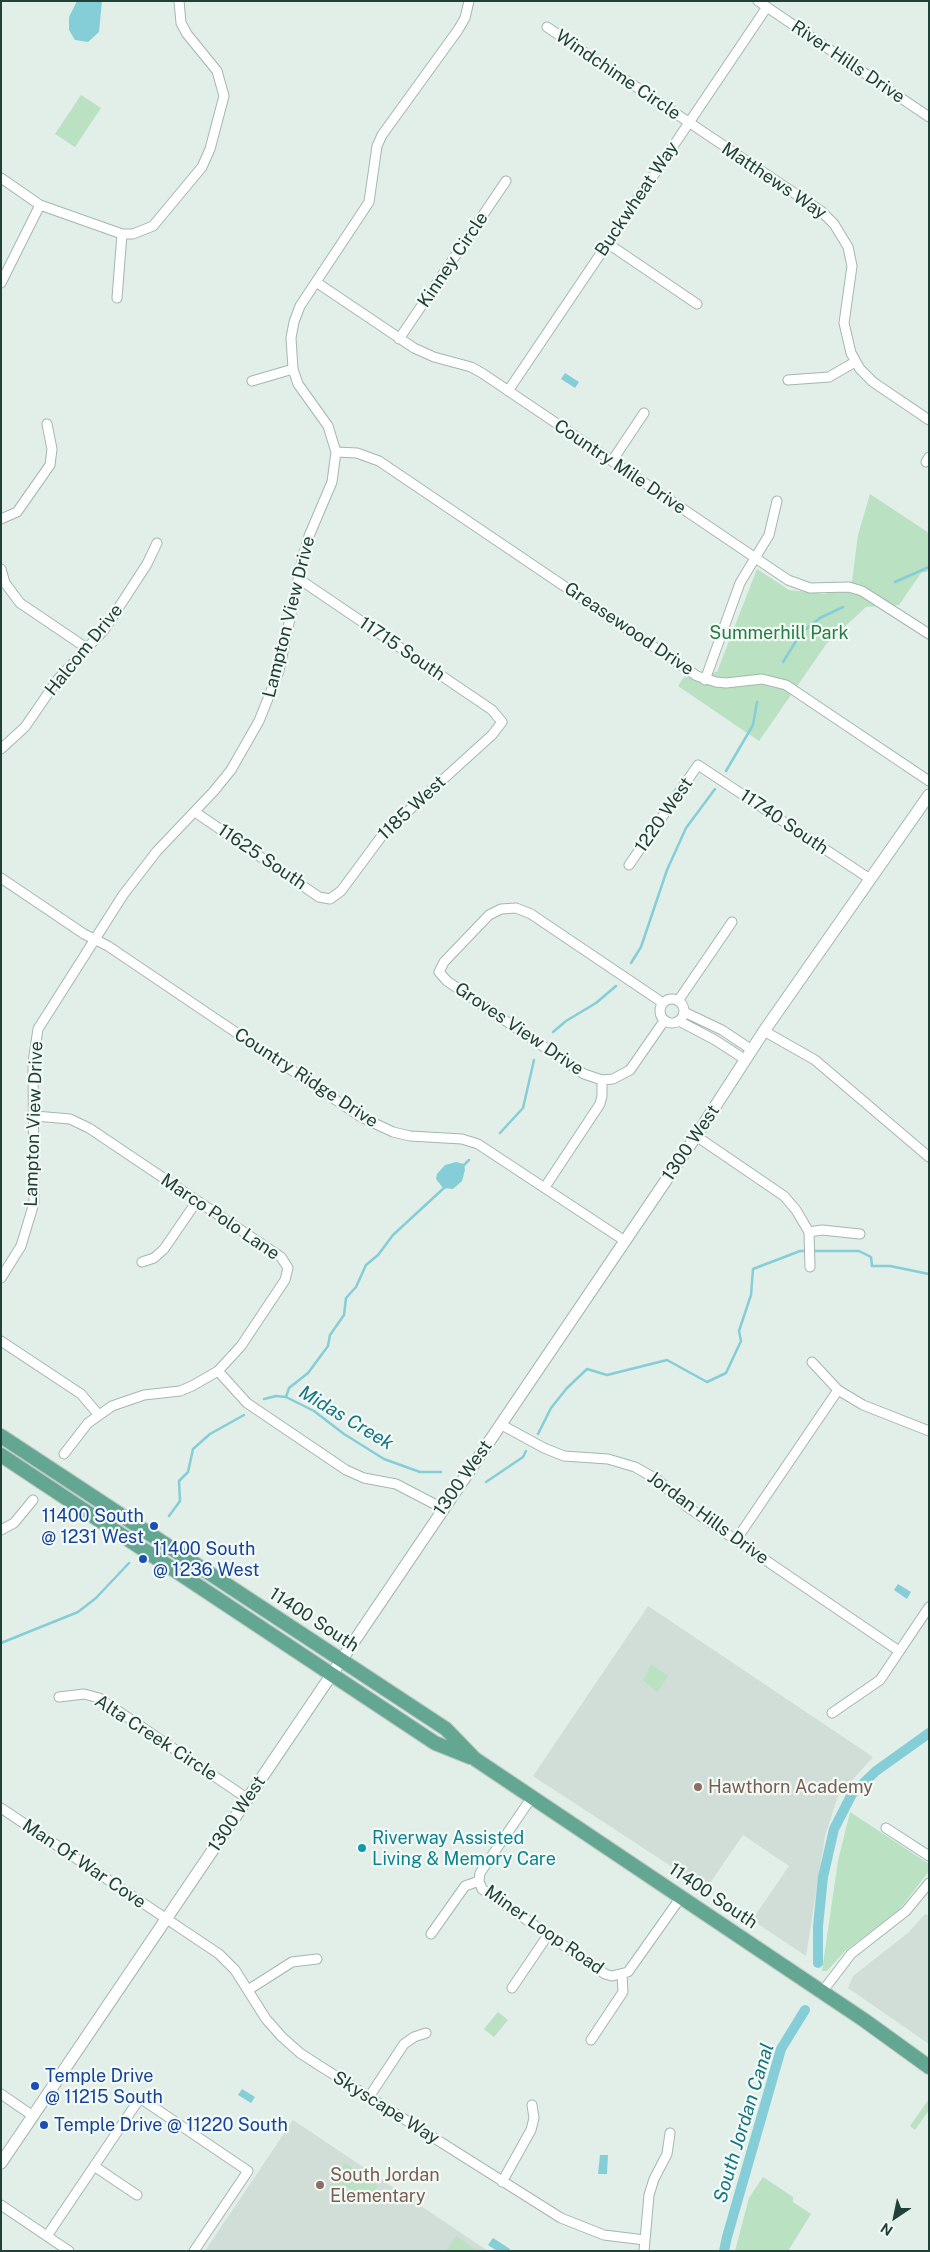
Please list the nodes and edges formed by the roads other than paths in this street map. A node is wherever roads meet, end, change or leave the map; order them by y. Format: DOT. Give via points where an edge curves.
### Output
graph roads {
  1 [pos="180,1"];
  2 [pos="469,1"];
  3 [pos="758,1"];
  4 [pos="767,7"];
  5 [pos="547,27"];
  6 [pos="929,117"];
  7 [pos="688,123"];
  8 [pos="1,178"];
  9 [pos="506,181"];
  10 [pos="40,205"];
  11 [pos="122,234"];
  12 [pos="607,243"];
  13 [pos="316,282"];
  14 [pos="1,283"];
  15 [pos="117,298"];
  16 [pos="697,304"];
  17 [pos="399,339"];
  18 [pos="855,362"];
  19 [pos="293,369"];
  20 [pos="788,380"];
  21 [pos="252,381"];
  22 [pos="508,391"];
  23 [pos="644,413"];
  24 [pos="929,420"];
  25 [pos="47,424"];
  26 [pos="336,452"];
  27 [pos="612,461"];
  28 [pos="778,501"];
  29 [pos="1,519"];
  30 [pos="157,543"];
  31 [pos="756,558"];
  32 [pos="1,569"];
  33 [pos="299,579"];
  34 [pos="929,634"];
  35 [pos="88,649"];
  36 [pos="706,680"];
  37 [pos="502,722"];
  38 [pos="1,749"];
  39 [pos="698,765"];
  40 [pos="929,781"];
  41 [pos="929,796"];
  42 [pos="195,812"];
  43 [pos="629,865"];
  44 [pos="1,878"];
  45 [pos="870,878"];
  46 [pos="330,899"];
  47 [pos="732,922"];
  48 [pos="95,940"];
  49 [pos="678,1001"];
  50 [pos="663,1003"];
  51 [pos="684,1012"];
  52 [pos="664,1021"];
  53 [pos="679,1021"];
  54 [pos="764,1030"];
  55 [pos="749,1055"];
  56 [pos="602,1080"];
  57 [pos="35,1116"];
  58 [pos="696,1136"];
  59 [pos="929,1157"];
  60 [pos="545,1187"];
  61 [pos="197,1201"];
  62 [pos="808,1232"];
  63 [pos="860,1234"];
  64 [pos="625,1241"];
  65 [pos="142,1262"];
  66 [pos="810,1267"];
  67 [pos="1,1278"];
  68 [pos="1,1341"];
  69 [pos="812,1362"];
  70 [pos="218,1371"];
  71 [pos="838,1390"];
  72 [pos="98,1414"];
  73 [pos="500,1424"];
  74 [pos="929,1431"];
  75 [pos="1,1436"];
  76 [pos="64,1454"];
  77 [pos="1,1456"];
  78 [pos="34,1500"];
  79 [pos="442,1508"];
  80 [pos="1,1530"];
  81 [pos="736,1540"];
  82 [pos="929,1607"];
  83 [pos="899,1651"];
  84 [pos="341,1660"];
  85 [pos="331,1674"];
  86 [pos="59,1697"];
  87 [pos="832,1713"];
  88 [pos="475,1759"];
  89 [pos="532,1797"];
  90 [pos="248,1798"];
  91 [pos="1,1808"];
  92 [pos="886,1828"];
  93 [pos="929,1856"];
  94 [pos="479,1881"];
  95 [pos="929,1883"];
  96 [pos="681,1897"];
  97 [pos="166,1919"];
  98 [pos="431,1934"];
  99 [pos="548,1935"];
  100 [pos="316,1958"];
  101 [pos="622,1976"];
  102 [pos="512,1988"];
  103 [pos="248,1990"];
  104 [pos="822,1992"];
  105 [pos="426,2033"];
  106 [pos="591,2040"];
  107 [pos="929,2067"];
  108 [pos="1,2094"];
  109 [pos="369,2097"];
  110 [pos="532,2105"];
  111 [pos="33,2116"];
  112 [pos="670,2133"];
  113 [pos="1,2163"];
  114 [pos="94,2166"];
  115 [pos="502,2182"];
  116 [pos="138,2195"];
  117 [pos="1,2205"];
  118 [pos="47,2236"];
  119 [pos="645,2240"];
  120 [pos="69,2251"];
  121 [pos="194,2251"];
  122 [pos="644,2251"];
  1 -- 11 [label="street" via="181,23 217,72 222,84 222,109 206,159 196,176 153,226 134,234"];
  2 -- 13 [label="street, Lampton View Drive" via="458,30 382,135 377,146 369,202"];
  3 -- 4 [label="street, River Hills Drive"];
  4 -- 6 [label="street, River Hills Drive"];
  4 -- 7 [label="street, Buckwheat Way"];
  5 -- 7 [label="street, Windchime Circle"];
  7 -- 12 [label="street, Buckwheat Way"];
  7 -- 18 [label="street, Matthews Way" via="821,212 840,231 852,266 844,323 847,343"];
  8 -- 10 [label="street"];
  9 -- 17 [label="street, Kinney Circle"];
  10 -- 11 [label="street"];
  10 -- 14 [label="street"];
  11 -- 15 [label="street"];
  12 -- 16 [label="street"];
  12 -- 22 [label="street, Buckwheat Way"];
  13 -- 17 [label="street, Country Mile Drive"];
  13 -- 19 [label="street, Lampton View Drive" via="294,322 290,354"];
  17 -- 22 [label="street, Country Mile Drive" via="424,354 471,367"];
  18 -- 20 [label="street" via="829,377"];
  18 -- 24 [label="street, Matthews Way" via="873,382"];
  19 -- 21 [label="street"];
  19 -- 26 [label="street, Lampton View Drive" via="298,384 328,426"];
  22 -- 27 [label="street, Country Mile Drive"];
  23 -- 27 [label="street"];
  25 -- 29 [label="street" via="52,449 50,465 20,508 10,517"];
  26 -- 33 [label="street, Lampton View Drive" via="332,482 308,536"];
  26 -- 36 [label="street, Greasewood Drive" via="357,453 379,461"];
  27 -- 31 [label="street, Country Mile Drive"];
  28 -- 31 [label="street" via="770,535"];
  30 -- 35 [label="street, Halcom Drive" via="110,622"];
  31 -- 34 [label="street, Country Mile Drive" via="799,586 849,587 862,591"];
  31 -- 36 [label="street" via="735,594"];
  32 -- 35 [label="street" via="5,583 20,603"];
  33 -- 37 [label="street, 11715 South" via="492,710"];
  33 -- 42 [label="street, Lampton View Drive" via="279,671 259,722 231,770"];
  35 -- 38 [label="street, Halcom Drive" via="58,679 25,727"];
  36 -- 40 [label="street, Greasewood Drive" via="726,683 762,678 786,685"];
  37 -- 46 [label="street, 1185 West" via="384,833 341,891"];
  39 -- 43 [label="street, 1220 West"];
  39 -- 45 [label="street, 11740 South"];
  41 -- 45 [label="street, 1300 West"];
  42 -- 46 [label="street, 11625 South" via="319,897"];
  42 -- 48 [label="street, Lampton View Drive" via="140,872"];
  44 -- 48 [label="street, Country Ridge Drive"];
  45 -- 54 [label="street, 1300 West"];
  47 -- 49 [label="street"];
  48 -- 57 [label="street, Lampton View Drive" via="38,1029 33,1062"];
  48 -- 60 [label="street, Country Ridge Drive" via="376,1126 410,1136 445,1137 478,1144"];
  49 -- 50 [label="street" via="668,999"];
  49 -- 51 [label="street"];
  50 -- 52 [label="street" via="659,1010"];
  50 -- 56 [label="street, Groves View Drive" via="530,914 516,908 501,909 488,915 444,962 439,972 447,981 584,1074"];
  51 -- 53 [label="street"];
  51 -- 55 [label="street" via="722,1030"];
  52 -- 53 [label="street"];
  52 -- 56 [label="street, Groves View Drive" via="630,1070"];
  53 -- 55 [label="street"];
  54 -- 55 [label="street, 1300 West"];
  54 -- 59 [label="street" via="815,1060"];
  55 -- 58 [label="street, 1300 West"];
  56 -- 60 [label="street" via="600,1104"];
  57 -- 61 [label="street, Marco Polo Lane" via="80,1122"];
  57 -- 67 [label="street, Lampton View Drive" via="35,1188 31,1218 21,1246"];
  58 -- 62 [label="street" via="784,1196"];
  58 -- 64 [label="street, 1300 West"];
  60 -- 64 [label="street, Country Ridge Drive"];
  61 -- 65 [label="street" via="164,1249 154,1258"];
  61 -- 70 [label="street, Marco Polo Lane" via="281,1257 288,1268 285,1280 241,1346"];
  62 -- 63 [label="street" via="822,1230"];
  62 -- 66 [label="street"];
  64 -- 73 [label="street, 1300 West"];
  68 -- 72 [label="street" via="80,1394"];
  69 -- 71 [label="street"];
  70 -- 72 [label="street, Marco Polo Lane" via="192,1386 127,1399"];
  70 -- 79 [label="street" via="248,1403 346,1470 364,1478 401,1486"];
  71 -- 74 [label="street" via="863,1405"];
  71 -- 81 [label="street"];
  72 -- 76 [label="street, Marco Polo Lane" via="79,1432"];
  73 -- 79 [label="street, 1300 West"];
  73 -- 81 [label="street, Jordan Hills Drive" via="564,1456 608,1459 635,1467 658,1480 686,1506"];
  75 -- 84 [label="main road, 11400 South"];
  77 -- 85 [label="main road, 11400 South"];
  78 -- 80 [label="street" via="14,1523"];
  79 -- 84 [label="street, 1300 West"];
  81 -- 83 [label="street, Jordan Hills Drive"];
  82 -- 83 [label="street"];
  83 -- 87 [label="street" via="880,1680"];
  84 -- 85 [label="street, 1300 West"];
  84 -- 88 [label="main road, 11400 South" via="446,1729"];
  85 -- 88 [label="main road, 11400 South" via="435,1743"];
  85 -- 90 [label="street, 1300 West"];
  86 -- 90 [label="street, Alta Creek Circle" via="84,1694 98,1698"];
  88 -- 89 [label="main road, 11400 South"];
  89 -- 94 [label="street, Miner Loop Road" via="480,1872"];
  89 -- 96 [label="main road, 11400 South"];
  90 -- 97 [label="street, 1300 West"];
  91 -- 97 [label="street, Man Of War Cove"];
  92 -- 93 [label="street"];
  94 -- 98 [label="street" via="465,1886"];
  94 -- 99 [label="street, Miner Loop Road" via="486,1893"];
  95 -- 104 [label="street" via="906,1911 851,1954"];
  96 -- 101 [label="street"];
  96 -- 104 [label="main road, 11400 South"];
  97 -- 103 [label="street, Skyscape Way" via="219,1954"];
  97 -- 111 [label="street, 1300 West"];
  99 -- 101 [label="street, Miner Loop Road" via="605,1974"];
  99 -- 102 [label="street"];
  100 -- 103 [label="street" via="292,1962"];
  101 -- 106 [label="street" via="623,1992"];
  103 -- 109 [label="street, Skyscape Way" via="266,2019 300,2053"];
  104 -- 107 [label="main road, 11400 South"];
  105 -- 109 [label="street" via="414,2036 404,2044"];
  108 -- 111 [label="street"];
  109 -- 115 [label="street, Skyscape Way"];
  110 -- 115 [label="street" via="534,2118 531,2130"];
  111 -- 113 [label="street, 1300 West"];
  112 -- 119 [label="street" via="667,2154 649,2195"];
  114 -- 116 [label="street"];
  114 -- 118 [label="street"];
  114 -- 121 [label="street" via="140,2098 248,2171"];
  115 -- 119 [label="street, Skyscape Way" via="555,2215 585,2229"];
  117 -- 118 [label="street"];
  118 -- 120 [label="street"];
  119 -- 122 [label="street"];
}
